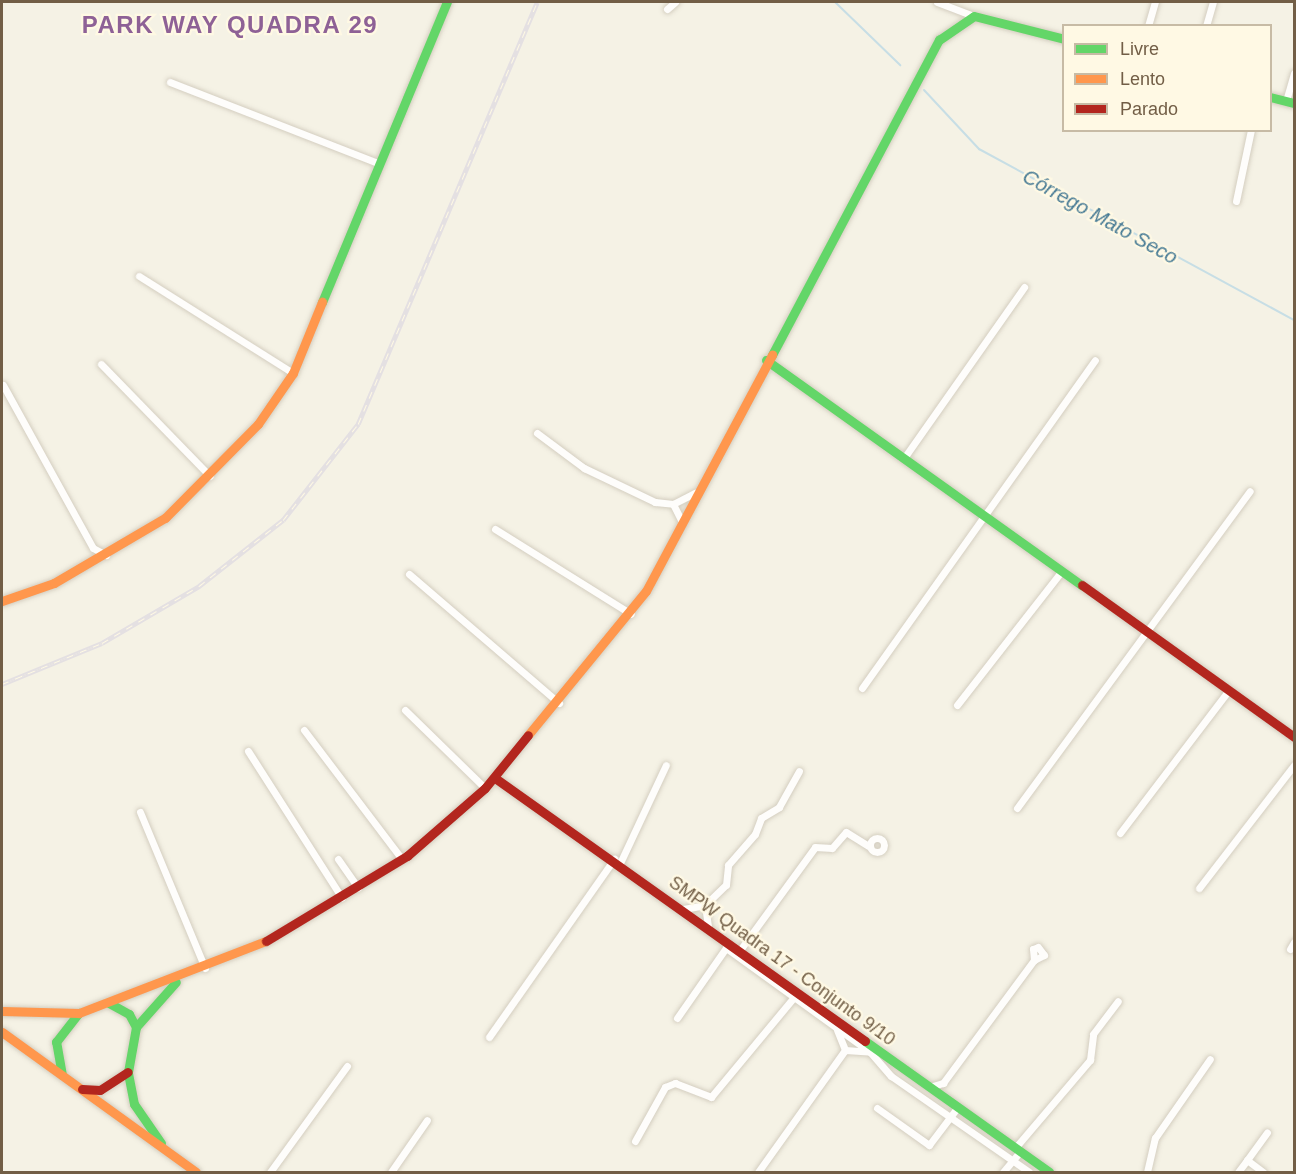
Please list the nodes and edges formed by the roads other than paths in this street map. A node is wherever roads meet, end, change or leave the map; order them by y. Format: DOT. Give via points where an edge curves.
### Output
graph roads {
  1 [pos="447,2"];
  2 [pos="675,2"];
  3 [pos="937,2"];
  4 [pos="1155,2"];
  5 [pos="1213,2"];
  6 [pos="667,9"];
  7 [pos="974,16"];
  8 [pos="1149,24"];
  9 [pos="1207,24"];
  10 [pos="1062,38"];
  11 [pos="1294,73"];
  12 [pos="170,82"];
  13 [pos="1272,98"];
  14 [pos="1290,102"];
  15 [pos="1251,132"];
  16 [pos="380,164"];
  17 [pos="1236,201"];
  18 [pos="139,276"];
  19 [pos="1024,287"];
  20 [pos="766,360"];
  21 [pos="1095,360"];
  22 [pos="101,364"];
  23 [pos="293,373"];
  24 [pos="3,385"];
  25 [pos="537,433"];
  26 [pos="904,458"];
  27 [pos="211,477"];
  28 [pos="1250,491"];
  29 [pos="695,493"];
  30 [pos="673,504"];
  31 [pos="984,516"];
  32 [pos="681,520"];
  33 [pos="495,529"];
  34 [pos="93,548"];
  35 [pos="106,555"];
  36 [pos="92,563"];
  37 [pos="1061,572"];
  38 [pos="409,574"];
  39 [pos="2,601"];
  40 [pos="631,614"];
  41 [pos="1160,616"];
  42 [pos="1134,624"];
  43 [pos="1146,634"];
  44 [pos="862,688"];
  45 [pos="1228,691"];
  46 [pos="559,703"];
  47 [pos="957,705"];
  48 [pos="405,710"];
  49 [pos="304,730"];
  50 [pos="1294,736"];
  51 [pos="248,751"];
  52 [pos="666,765"];
  53 [pos="1294,765"];
  54 [pos="799,771"];
  55 [pos="495,778"];
  56 [pos="485,788"];
  57 [pos="1017,808"];
  58 [pos="141,812"];
  59 [pos="1120,833"];
  60 [pos="868,846"];
  61 [pos="623,850"];
  62 [pos="338,859"];
  63 [pos="614,859"];
  64 [pos="402,860"];
  65 [pos="358,888"];
  66 [pos="1199,888"];
  67 [pos="342,898"];
  68 [pos="705,905"];
  69 [pos="683,909"];
  70 [pos="708,927"];
  71 [pos="748,941"];
  72 [pos="1294,942"];
  73 [pos="728,945"];
  74 [pos="1290,949"];
  75 [pos="740,950"];
  76 [pos="749,956"];
  77 [pos="1034,960"];
  78 [pos="205,968"];
  79 [pos="182,977"];
  80 [pos="796,995"];
  81 [pos="1118,1001"];
  82 [pos="109,1003"];
  83 [pos="2,1011"];
  84 [pos="79,1013"];
  85 [pos="832,1017"];
  86 [pos="677,1018"];
  87 [pos="136,1027"];
  88 [pos="837,1029"];
  89 [pos="2,1032"];
  90 [pos="489,1037"];
  91 [pos="845,1050"];
  92 [pos="874,1052"];
  93 [pos="1210,1059"];
  94 [pos="347,1066"];
  95 [pos="128,1072"];
  96 [pos="62,1075"];
  97 [pos="943,1083"];
  98 [pos="929,1087"];
  99 [pos="80,1089"];
  100 [pos="945,1099"];
  101 [pos="877,1108"];
  102 [pos="957,1108"];
  103 [pos="950,1117"];
  104 [pos="427,1120"];
  105 [pos="1267,1132"];
  106 [pos="635,1141"];
  107 [pos="1018,1150"];
  108 [pos="171,1154"];
  109 [pos="1013,1160"];
  110 [pos="1247,1160"];
  111 [pos="196,1173"];
  112 [pos="270,1173"];
  113 [pos="391,1173"];
  114 [pos="758,1173"];
  115 [pos="1003,1173"];
  116 [pos="1029,1173"];
  117 [pos="1049,1173"];
  118 [pos="1147,1173"];
  119 [pos="1238,1173"];
  120 [pos="1263,1173"];
  1 -- 16 [label="street"];
  2 -- 6 [label="street"];
  3 -- 7 [label="street"];
  4 -- 8 [label="street"];
  5 -- 9 [label="street"];
  7 -- 10 [label="street"];
  7 -- 20 [label="street" via="939,40"];
  11 -- 14 [label="street"];
  12 -- 16 [label="street"];
  13 -- 14 [label="street"];
  15 -- 17 [label="street"];
  16 -- 23 [label="street"];
  18 -- 23 [label="street"];
  19 -- 26 [label="street"];
  20 -- 26 [label="street"];
  20 -- 29 [label="street"];
  21 -- 31 [label="street"];
  22 -- 27 [label="street"];
  23 -- 27 [label="street" via="258,424"];
  24 -- 34 [label="street"];
  25 -- 30 [label="street" via="618,486"];
  26 -- 31 [label="street"];
  27 -- 35 [label="street" via="165,518"];
  28 -- 41 [label="street"];
  29 -- 30 [label="street"];
  29 -- 32 [label="street"];
  30 -- 32 [label="street"];
  31 -- 37 [label="street"];
  31 -- 44 [label="street"];
  32 -- 40 [label="street"];
  33 -- 40 [label="street"];
  34 -- 35 [label="street"];
  34 -- 36 [label="street"];
  35 -- 36 [label="street"];
  36 -- 39 [label="street" via="54,583"];
  37 -- 42 [label="street"];
  37 -- 47 [label="street"];
  38 -- 46 [label="street"];
  40 -- 46 [label="street"];
  41 -- 42 [label="street"];
  41 -- 43 [label="street"];
  42 -- 43 [label="street"];
  43 -- 45 [label="street"];
  43 -- 57 [label="street"];
  45 -- 50 [label="street"];
  45 -- 59 [label="street"];
  46 -- 55 [label="street"];
  48 -- 56 [label="street"];
  49 -- 64 [label="street"];
  51 -- 67 [label="street"];
  52 -- 61 [label="street"];
  53 -- 66 [label="street"];
  54 -- 68 [label="street" via="779,807 761,818 755,834 728,865 726,885"];
  55 -- 56 [label="street"];
  55 -- 63 [label="street, SMPW Quadra 17 - Conjunto 9/10"];
  56 -- 64 [label="street"];
  58 -- 78 [label="street"];
  60 -- 71 [label="street" via="846,832 832,848 815,847"];
  61 -- 63 [label="street"];
  61 -- 63 [label="street"];
  62 -- 65 [label="street"];
  63 -- 69 [label="street, SMPW Quadra 17 - Conjunto 9/10"];
  63 -- 90 [label="street"];
  64 -- 65 [label="street"];
  65 -- 67 [label="street"];
  67 -- 78 [label="street" via="256,947"];
  68 -- 69 [label="street"];
  68 -- 70 [label="street"];
  69 -- 70 [label="street, SMPW Quadra 17 - Conjunto 9/10"];
  70 -- 73 [label="street, SMPW Quadra 17 - Conjunto 9/10"];
  71 -- 75 [label="street"];
  71 -- 76 [label="street"];
  72 -- 74 [label="street"];
  73 -- 75 [label="street, SMPW Quadra 17 - Conjunto 9/10"];
  73 -- 80 [label="street"];
  73 -- 86 [label="street"];
  75 -- 76 [label="street, SMPW Quadra 17 - Conjunto 9/10"];
  76 -- 80 [label="street, SMPW Quadra 17 - Conjunto 9/10"];
  77 -- 97 [label="street"];
  78 -- 79 [label="street"];
  79 -- 82 [label="street"];
  79 -- 87 [label="street"];
  80 -- 85 [label="street, SMPW Quadra 17 - Conjunto 9/10"];
  80 -- 88 [label="street"];
  80 -- 106 [label="street" via="711,1097 675,1083 665,1087"];
  81 -- 107 [label="street" via="1093,1034 1090,1060"];
  82 -- 84 [label="street"];
  82 -- 87 [label="street" via="129,1014"];
  83 -- 84 [label="street"];
  84 -- 96 [label="street" via="56,1042"];
  85 -- 88 [label="street"];
  85 -- 92 [label="street, SMPW Quadra 17 - Conjunto 9/10"];
  87 -- 95 [label="street"];
  88 -- 91 [label="street"];
  88 -- 92 [label="street"];
  89 -- 96 [label="street"];
  91 -- 92 [label="street"];
  91 -- 114 [label="street"];
  92 -- 98 [label="street, SMPW Quadra 17 - Conjunto 9/10"];
  92 -- 103 [label="street" via="891,1076"];
  93 -- 118 [label="street" via="1155,1138"];
  94 -- 112 [label="street"];
  95 -- 99 [label="street" via="100,1090"];
  95 -- 108 [label="street" via="134,1104"];
  96 -- 99 [label="street"];
  97 -- 98 [label="street"];
  97 -- 100 [label="street"];
  98 -- 100 [label="street, SMPW Quadra 17 - Conjunto 9/10"];
  99 -- 108 [label="street"];
  100 -- 102 [label="street, SMPW Quadra 17 - Conjunto 9/10"];
  101 -- 103 [label="street" via="928,1145"];
  102 -- 103 [label="street"];
  102 -- 107 [label="street, SMPW Quadra 17 - Conjunto 9/10"];
  103 -- 109 [label="street"];
  104 -- 113 [label="street"];
  105 -- 110 [label="street"];
  107 -- 109 [label="street"];
  107 -- 117 [label="street, SMPW Quadra 17 - Conjunto 9/10"];
  108 -- 111 [label="street"];
  109 -- 115 [label="street"];
  109 -- 116 [label="street"];
  110 -- 119 [label="street"];
  110 -- 120 [label="street"];
}
